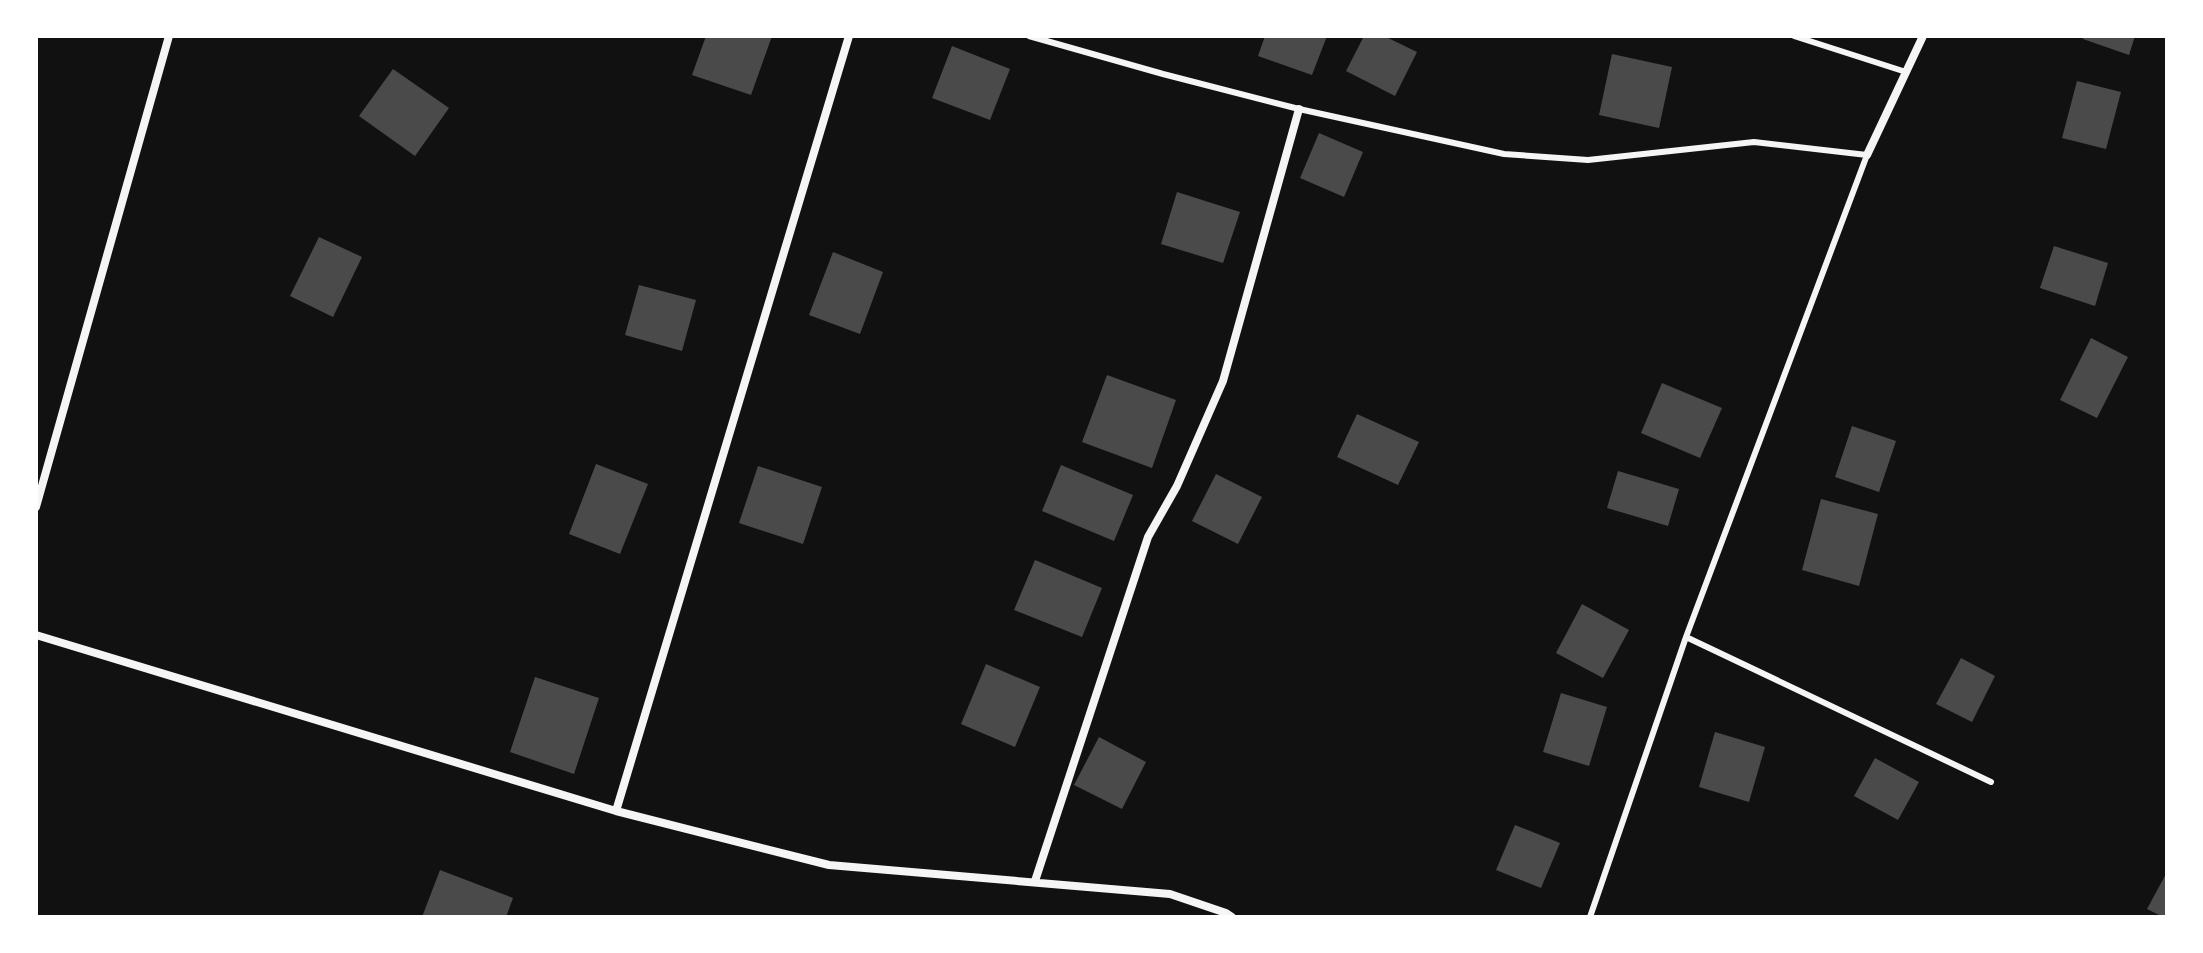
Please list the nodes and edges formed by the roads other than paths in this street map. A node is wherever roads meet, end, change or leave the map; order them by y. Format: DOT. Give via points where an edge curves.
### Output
graph roads {
  1 [pos="169,36"];
  2 [pos="849,36"];
  3 [pos="1029,36"];
  4 [pos="1794,36"];
  5 [pos="1923,36"];
  6 [pos="1906,72"];
  7 [pos="1299,109"];
  8 [pos="1867,155"];
  9 [pos="36,507"];
  10 [pos="36,635"];
  11 [pos="1686,637"];
  12 [pos="1991,782"];
  13 [pos="616,811"];
  14 [pos="1035,881"];
  15 [pos="1232,917"];
  16 [pos="1590,917"];
  1 -- 9 [label="street"];
  2 -- 13 [label="street"];
  3 -- 7 [label="lane"];
  4 -- 6 [label="lane"];
  5 -- 6 [label="street"];
  6 -- 8 [label="street"];
  7 -- 8 [label="lane" via="1504,154 1588,160 1754,142"];
  7 -- 14 [label="street" via="1223,381 1177,486 1148,537"];
  8 -- 11 [label="lane"];
  10 -- 13 [label="street"];
  11 -- 12 [label="lane"];
  11 -- 16 [label="lane"];
  13 -- 14 [label="street" via="829,865"];
  14 -- 15 [label="street" via="1170,894"];
}
